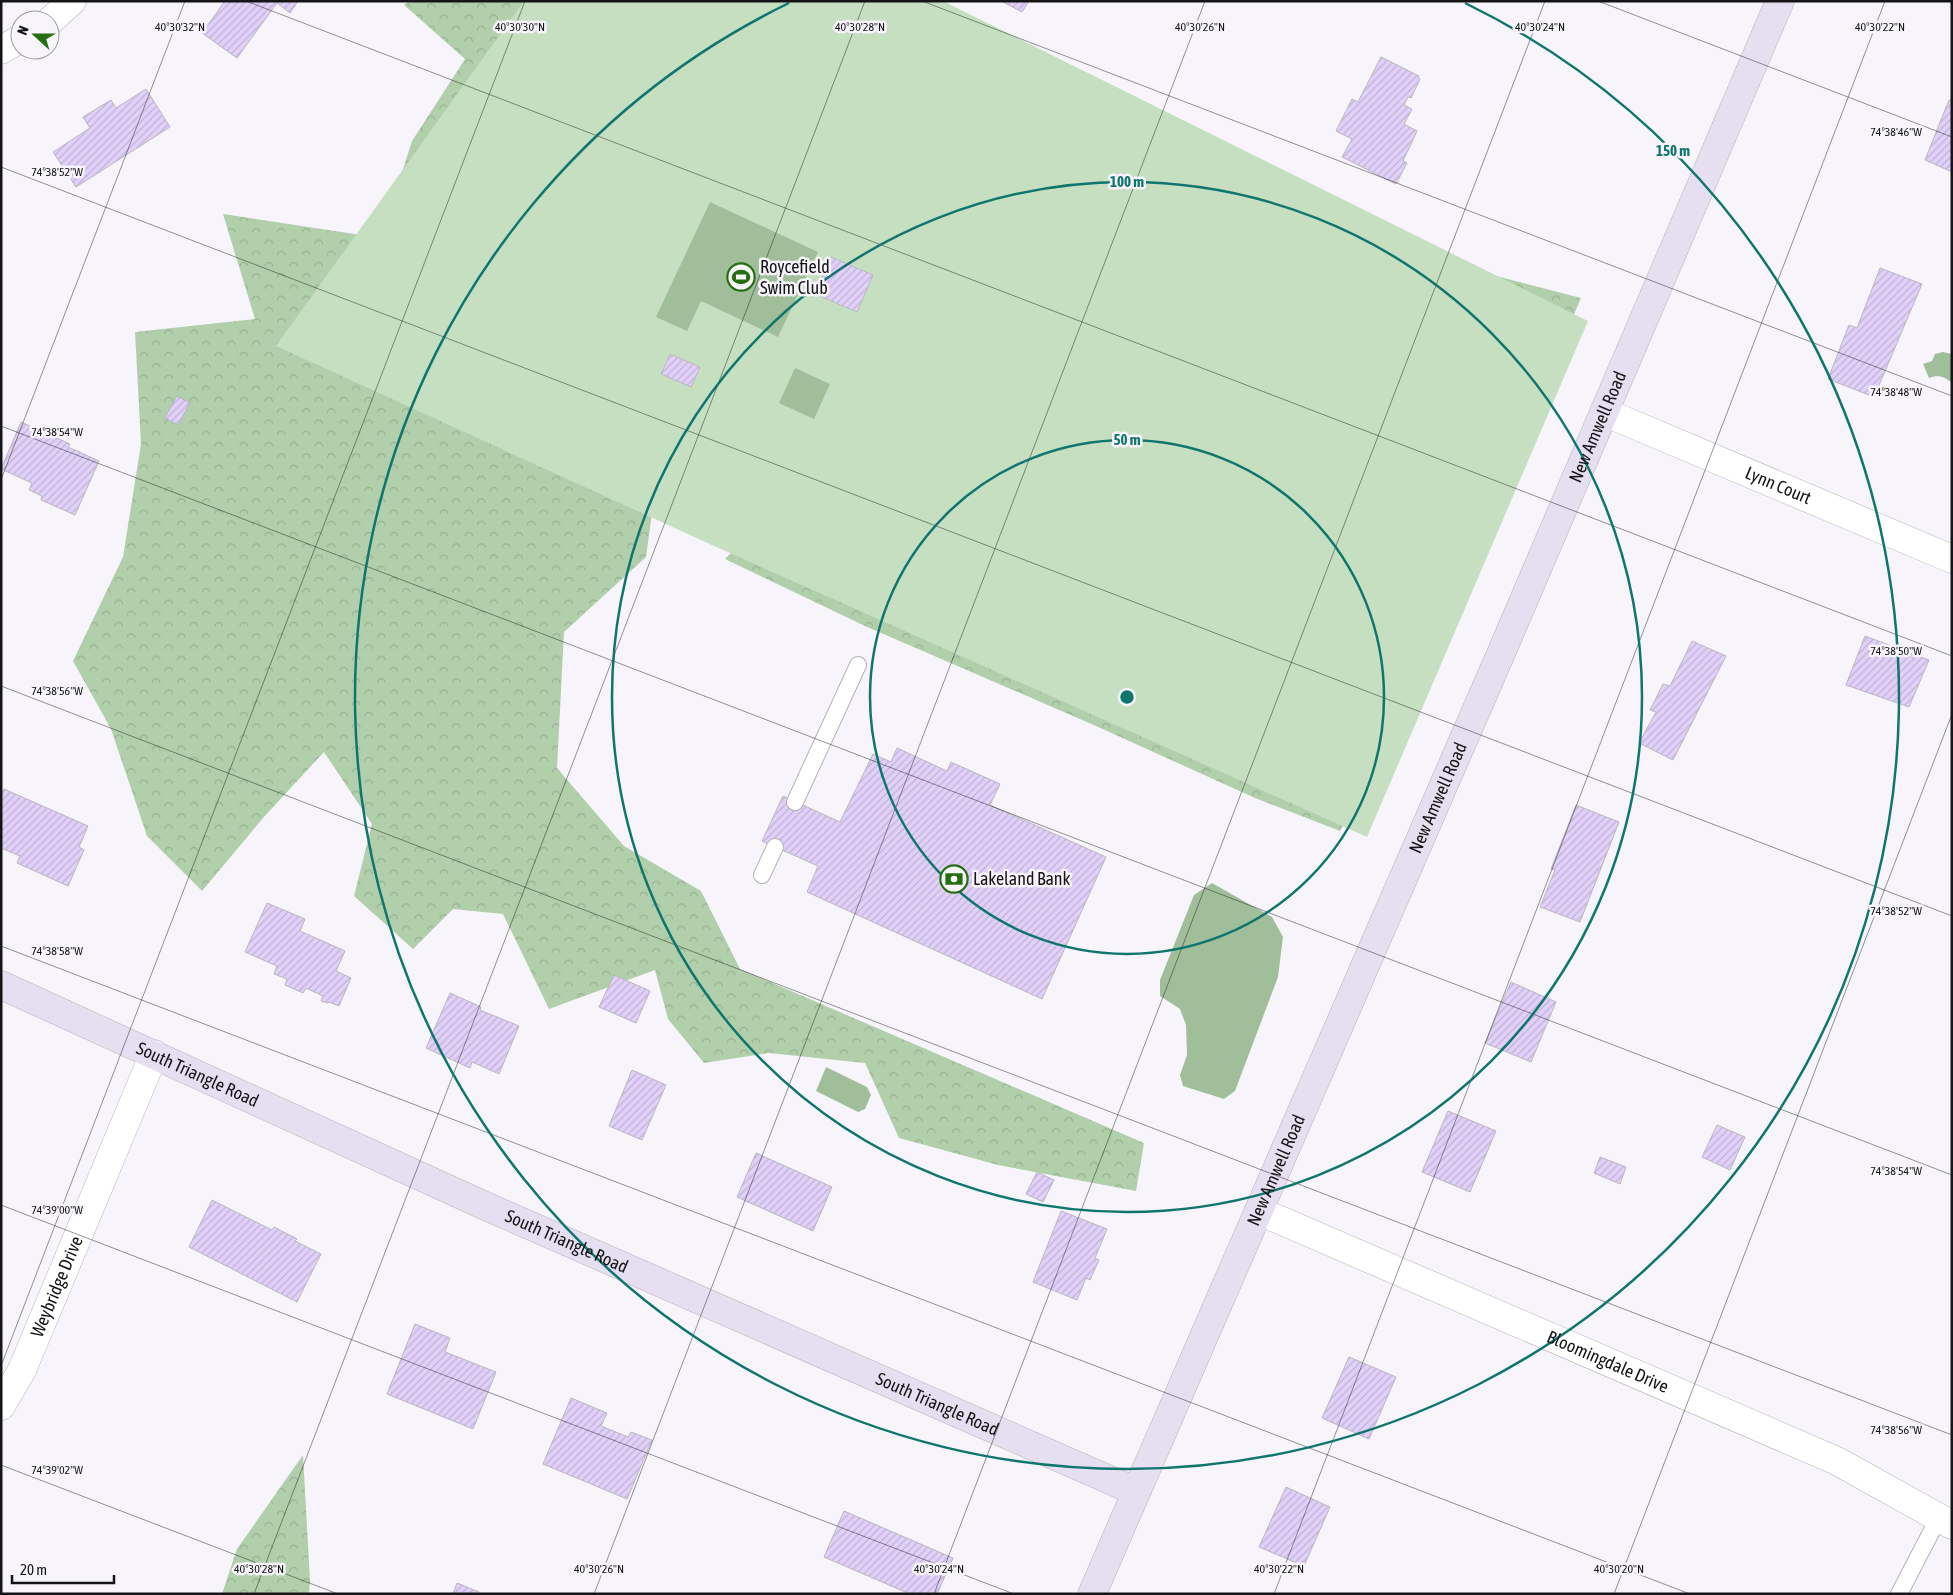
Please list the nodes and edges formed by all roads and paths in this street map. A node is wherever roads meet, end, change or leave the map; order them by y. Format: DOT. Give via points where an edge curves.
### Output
graph roads {
  1 [pos="72,1"];
  2 [pos="1780,1"];
  3 [pos="60,12"];
  4 [pos="1604,412"];
  5 [pos="1952,559"];
  6 [pos="858,665"];
  7 [pos="795,802"];
  8 [pos="775,847"];
  9 [pos="762,875"];
  10 [pos="1,985"];
  11 [pos="154,1054"];
  12 [pos="1259,1211"];
  13 [pos="1,1406"];
  14 [pos="1136,1491"];
  15 [pos="1946,1521"];
  16 [pos="1092,1594"];
  17 [pos="1900,1594"];
  1 -- 3 [label="street"];
  2 -- 4 [label="street, New Amwell Road"];
  4 -- 5 [label="street, Lynn Court"];
  4 -- 12 [label="street, New Amwell Road"];
  6 -- 7 [label="lane"];
  8 -- 9 [label="lane"];
  10 -- 11 [label="street, South Triangle Road"];
  11 -- 13 [label="street, Weybridge Drive" via="22,1370"];
  11 -- 14 [label="street, South Triangle Road" via="489,1208"];
  12 -- 14 [label="street, New Amwell Road"];
  12 -- 15 [label="street, Bloomingdale Drive" via="1838,1461"];
  14 -- 16 [label="street, New Amwell Road"];
  15 -- 17 [label="lane"];
}
